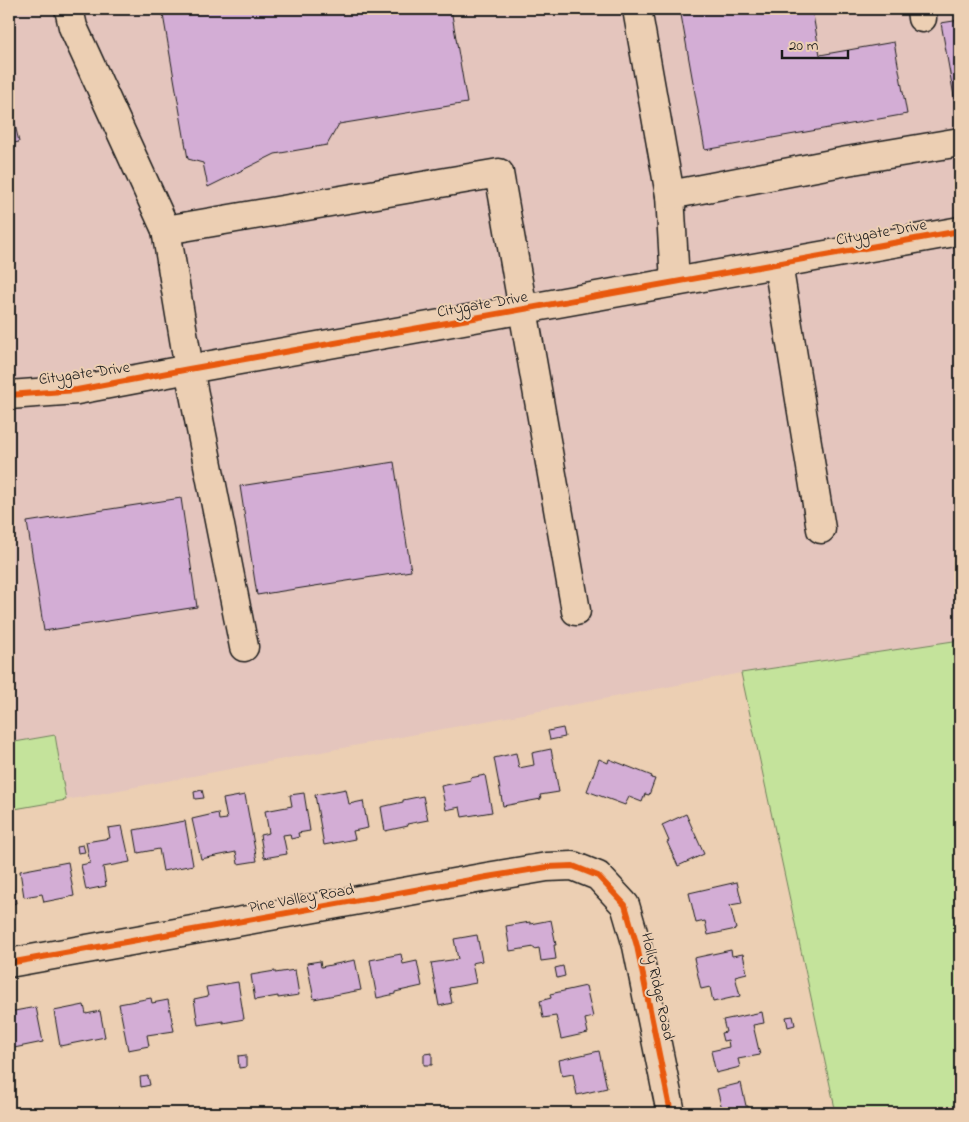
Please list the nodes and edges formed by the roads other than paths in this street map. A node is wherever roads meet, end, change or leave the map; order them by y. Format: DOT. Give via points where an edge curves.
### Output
graph roads {
  1 [pos="69,9"];
  2 [pos="637,9"];
  3 [pos="960,142"];
  4 [pos="670,195"];
  5 [pos="166,230"];
  6 [pos="960,231"];
  7 [pos="778,264"];
  8 [pos="675,282"];
  9 [pos="523,309"];
  10 [pos="189,369"];
  11 [pos="9,395"];
  12 [pos="821,529"];
  13 [pos="576,612"];
  14 [pos="244,647"];
  15 [pos="598,876"];
  16 [pos="9,964"];
  17 [pos="672,1113"];
  1 -- 5 [label="street" via="72,27"];
  2 -- 4 [label="street"];
  3 -- 4 [label="street"];
  4 -- 8 [label="street"];
  5 -- 9 [label="street" via="499,174"];
  5 -- 10 [label="street"];
  6 -- 7 [label="street, Citygate Drive"];
  7 -- 8 [label="street, Citygate Drive"];
  7 -- 12 [label="street"];
  8 -- 9 [label="street, Citygate Drive"];
  9 -- 10 [label="street, Citygate Drive"];
  9 -- 13 [label="street"];
  10 -- 11 [label="street, Citygate Drive" via="77,390"];
  10 -- 14 [label="street"];
  15 -- 16 [label="street, Pine Valley Road" via="573,866 547,867"];
  15 -- 17 [label="street, Holly Ridge Road" via="625,905 637,946"];
}
